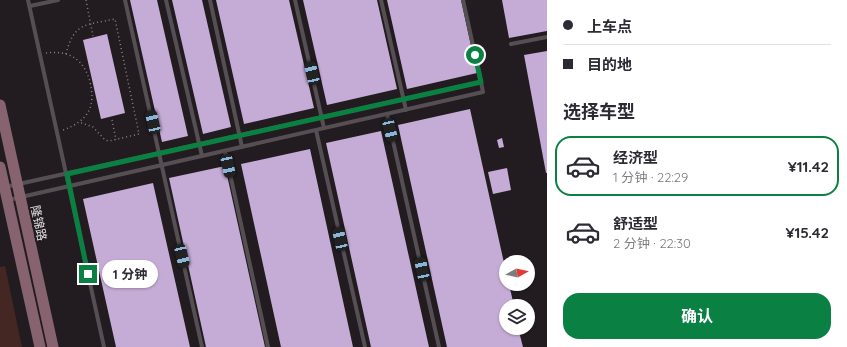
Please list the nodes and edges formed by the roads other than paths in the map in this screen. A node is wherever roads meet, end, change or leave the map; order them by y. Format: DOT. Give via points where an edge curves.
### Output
graph roads {
  1 [pos="28,0"];
  2 [pos="58,0"];
  3 [pos="125,0"];
  4 [pos="166,0"];
  5 [pos="210,0"];
  6 [pos="295,0"];
  7 [pos="381,0"];
  8 [pos="463,0"];
  9 [pos="30,6"];
  10 [pos="547,37"];
  11 [pos="511,44"];
  12 [pos="481,82"];
  13 [pos="404,99"];
  14 [pos="0,105"];
  15 [pos="406,110"];
  16 [pos="387,114"];
  17 [pos="322,117"];
  18 [pos="324,128"];
  19 [pos="316,130"];
  20 [pos="239,135"];
  21 [pos="199,144"];
  22 [pos="242,147"];
  23 [pos="225,151"];
  24 [pos="160,153"];
  25 [pos="202,156"];
  26 [pos="162,165"];
  27 [pos="0,167"];
  28 [pos="67,174"];
  29 [pos="17,184"];
  30 [pos="69,186"];
  31 [pos="4,188"];
  32 [pos="20,197"];
  33 [pos="7,200"];
  34 [pos="40,347"];
  35 [pos="52,347"];
  36 [pos="104,347"];
  37 [pos="202,347"];
  38 [pos="268,347"];
  39 [pos="365,347"];
  40 [pos="439,347"];
  1 -- 9 [label="lane"];
  2 -- 9 [label="lane"];
  3 -- 24 [label="lane"];
  4 -- 21 [label="lane"];
  5 -- 20 [label="lane"];
  6 -- 17 [label="lane"];
  7 -- 13 [label="lane"];
  8 -- 12 [label="lane"];
  9 -- 28 [label="lane"];
  10 -- 11 [label="lane"];
  12 -- 13 [label="lane"];
  12 -- 15 [label="lane" via="483,92"];
  13 -- 15 [label="lane"];
  13 -- 17 [label="lane"];
  14 -- 29 [label="main road, 隆锦路"];
  15 -- 16 [label="lane"];
  16 -- 18 [label="lane"];
  16 -- 40 [label="lane"];
  17 -- 18 [label="lane"];
  17 -- 20 [label="lane"];
  18 -- 19 [label="lane"];
  19 -- 22 [label="lane"];
  19 -- 39 [label="lane"];
  20 -- 21 [label="lane"];
  20 -- 22 [label="lane"];
  21 -- 24 [label="lane"];
  21 -- 25 [label="lane"];
  22 -- 23 [label="lane"];
  23 -- 25 [label="lane"];
  23 -- 38 [label="lane"];
  24 -- 26 [label="lane"];
  24 -- 28 [label="lane"];
  25 -- 26 [label="lane"];
  26 -- 30 [label="lane"];
  26 -- 37 [label="lane"];
  27 -- 31 [label="main road"];
  28 -- 29 [label="lane"];
  28 -- 30 [label="lane"];
  29 -- 31 [label="lane"];
  29 -- 32 [label="main road, 隆锦路"];
  30 -- 32 [label="lane"];
  30 -- 36 [label="lane"];
  31 -- 33 [label="main road"];
  32 -- 33 [label="lane"];
  32 -- 35 [label="main road, 隆锦路"];
  33 -- 34 [label="main road"];
}
